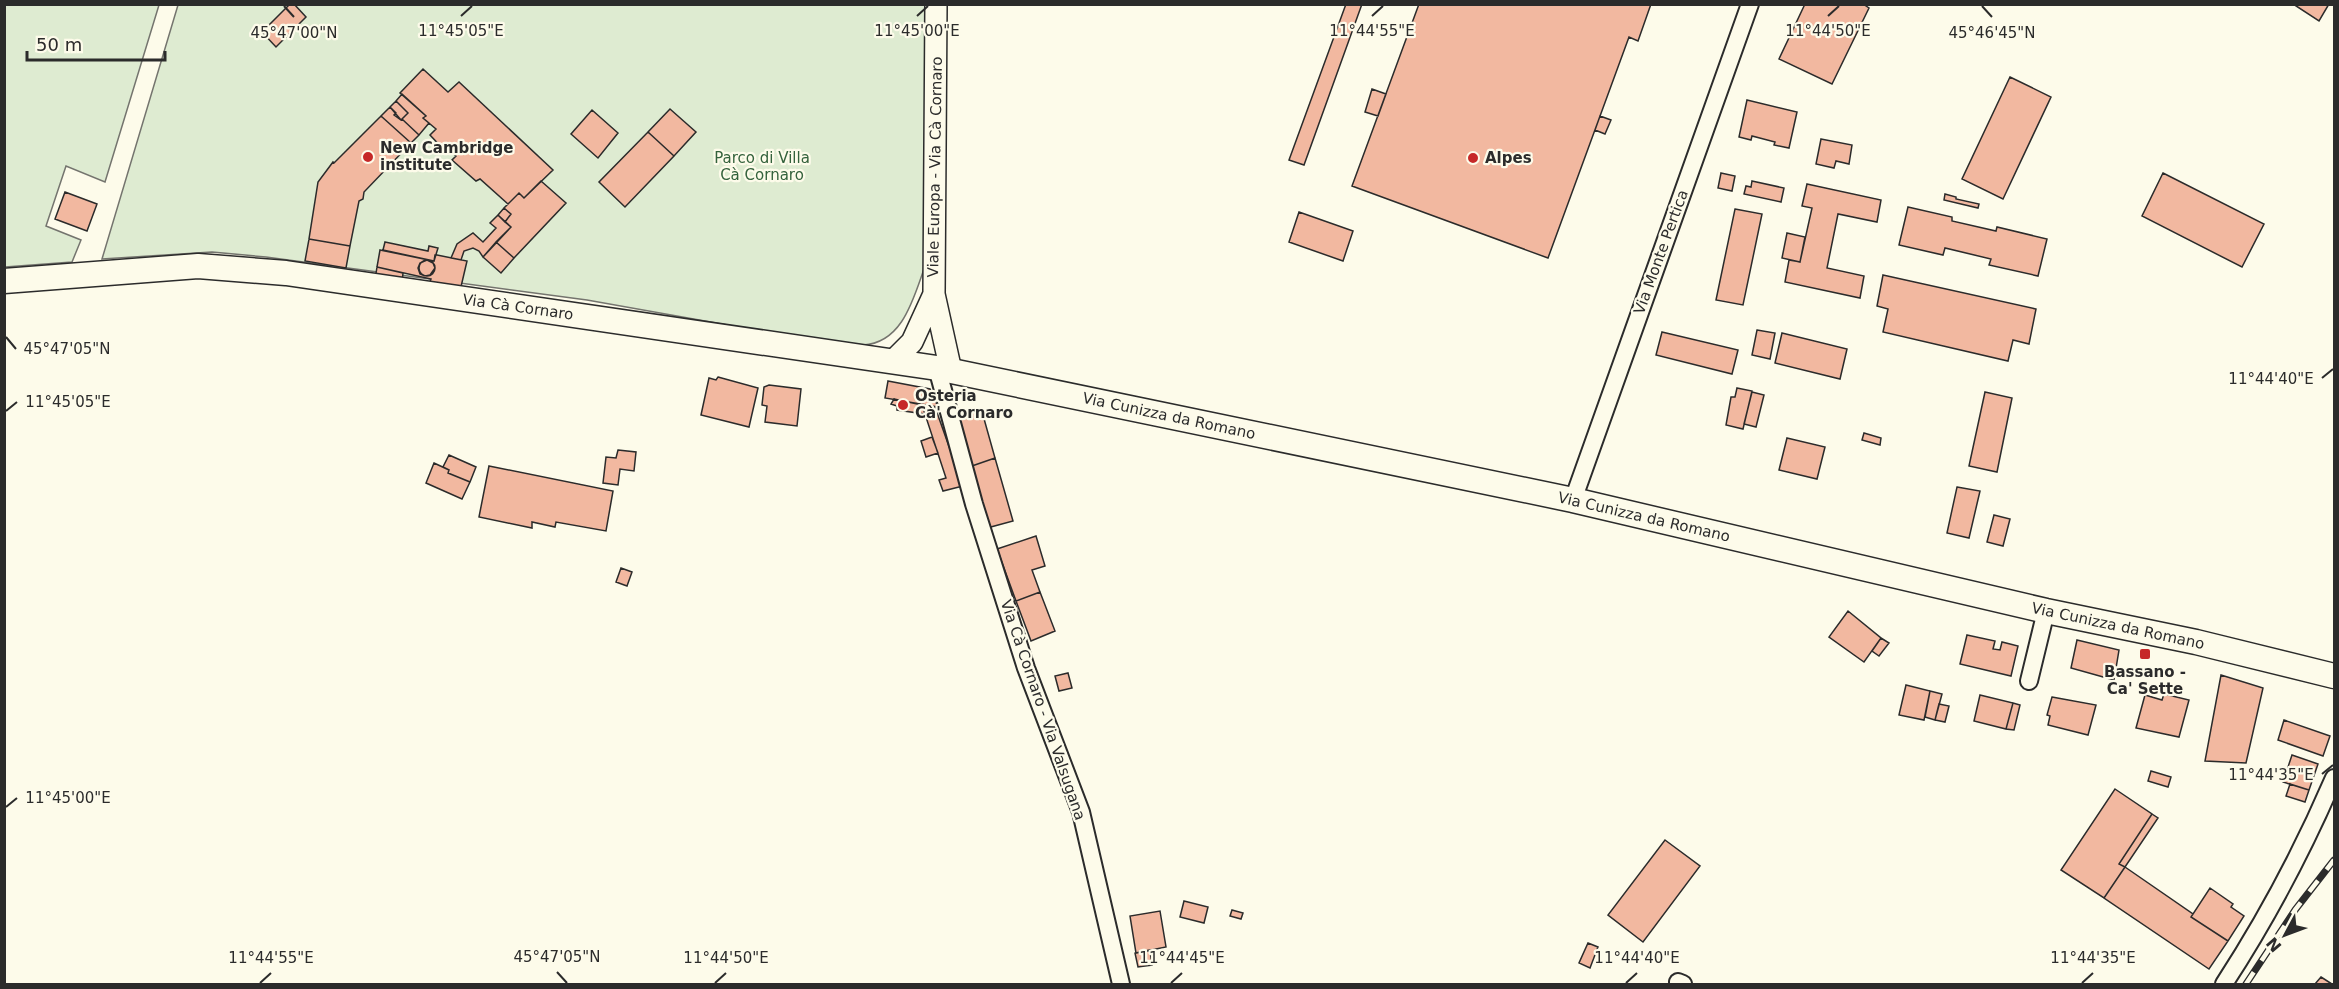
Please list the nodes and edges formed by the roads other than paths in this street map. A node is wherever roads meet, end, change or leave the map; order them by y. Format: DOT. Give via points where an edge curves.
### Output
graph roads {
  1 [pos="936,4"];
  2 [pos="1750,4"];
  3 [pos="4,281"];
  4 [pos="934,294"];
  5 [pos="916,333"];
  6 [pos="894,360"];
  7 [pos="944,370"];
  8 [pos="1573,500"];
  9 [pos="2046,611"];
  10 [pos="2334,676"];
  11 [pos="2029,681"];
  12 [pos="2334,778"];
  13 [pos="1121,984"];
  14 [pos="2224,984"];
  1 -- 4 [label="street, Viale Europa - Via Cà Cornaro"];
  2 -- 8 [label="street, Via Monte Pertica"];
  3 -- 6 [label="main road, Via Cà Cornaro" via="198,266 286,273"];
  4 -- 5 [label="street"];
  4 -- 7 [label="street"];
  5 -- 6 [label="street" via="907,349"];
  5 -- 7 [label="street" via="921,345"];
  6 -- 7 [label="main road, Via Cà Cornaro"];
  7 -- 8 [label="main road, Via Cunizza da Romano"];
  7 -- 13 [label="street, Via Cà Cornaro - Via Valsugana" via="974,504 1026,669 1081,813"];
  8 -- 9 [label="main road, Via Cunizza da Romano"];
  9 -- 10 [label="main road, Via Cunizza da Romano"];
  9 -- 11 [label="street"];
  12 -- 14 [label="street" via="2263,925"];
}
